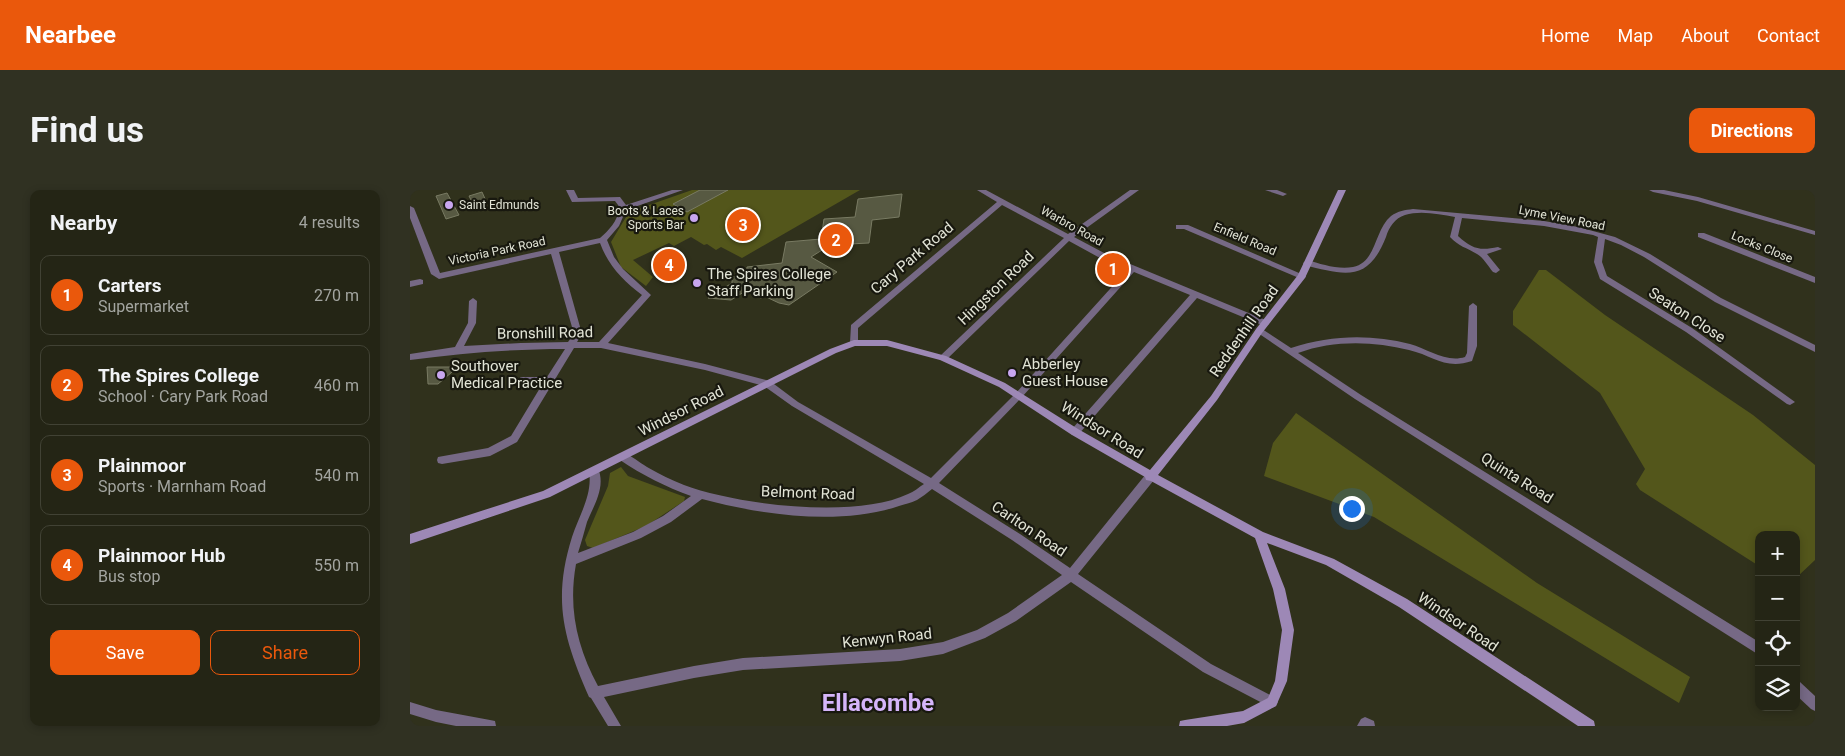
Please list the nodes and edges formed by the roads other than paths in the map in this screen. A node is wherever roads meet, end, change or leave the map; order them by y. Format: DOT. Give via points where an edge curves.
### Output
graph roads {
  1 [pos="570,190"];
  2 [pos="679,190"];
  3 [pos="981,190"];
  4 [pos="1135,190"];
  5 [pos="1269,190"];
  6 [pos="1342,190"];
  7 [pos="1653,190"];
  8 [pos="994,193"];
  9 [pos="1283,194"];
  10 [pos="1002,201"];
  11 [pos="410,208"];
  12 [pos="623,209"];
  13 [pos="1459,215"];
  14 [pos="1179,226"];
  15 [pos="1815,233"];
  16 [pos="1701,235"];
  17 [pos="1602,236"];
  18 [pos="1068,238"];
  19 [pos="603,240"];
  20 [pos="1498,249"];
  21 [pos="554,250"];
  22 [pos="1482,253"];
  23 [pos="1307,263"];
  24 [pos="1133,268"];
  25 [pos="1496,270"];
  26 [pos="1302,276"];
  27 [pos="1815,280"];
  28 [pos="420,282"];
  29 [pos="410,284"];
  30 [pos="1196,294"];
  31 [pos="473,301"];
  32 [pos="1474,306"];
  33 [pos="1262,327"];
  34 [pos="854,343"];
  35 [pos="572,344"];
  36 [pos="601,345"];
  37 [pos="1815,348"];
  38 [pos="458,350"];
  39 [pos="1290,352"];
  40 [pos="410,357"];
  41 [pos="943,358"];
  42 [pos="524,379"];
  43 [pos="551,380"];
  44 [pos="767,383"];
  45 [pos="1019,395"];
  46 [pos="1790,402"];
  47 [pos="1075,432"];
  48 [pos="624,457"];
  49 [pos="442,460"];
  50 [pos="594,471"];
  51 [pos="1150,477"];
  52 [pos="932,484"];
  53 [pos="700,495"];
  54 [pos="1259,534"];
  55 [pos="410,539"];
  56 [pos="571,561"];
  57 [pos="1070,576"];
  58 [pos="1755,646"];
  59 [pos="1800,690"];
  60 [pos="593,693"];
  61 [pos="1272,702"];
  62 [pos="1815,704"];
  63 [pos="410,708"];
  64 [pos="490,726"];
  65 [pos="615,726"];
  66 [pos="1185,726"];
  67 [pos="1589,726"];
  1 -- 12 [label="street" via="575,200 617,198"];
  2 -- 12 [label="street"];
  3 -- 8 [label="street, Warbro Road"];
  4 -- 18 [label="street, Hingston Road"];
  5 -- 9 [label="street"];
  6 -- 23 [label="street, Reddenhill Road"];
  7 -- 15 [label="street" via="1698,199"];
  8 -- 10 [label="street, Warbro Road"];
  10 -- 18 [label="street, Warbro Road"];
  10 -- 34 [label="street, Cary Park Road" via="854,327"];
  11 -- 21 [label="street, Victoria Park Road" via="435,274 439,276"];
  12 -- 19 [label="street"];
  13 -- 17 [label="street, Lyme View Road" via="1535,222"];
  13 -- 22 [label="street" via="1454,238"];
  13 -- 23 [label="street, Lyme View Road" via="1414,211 1394,217 1373,256 1363,266 1354,269"];
  14 -- 26 [label="street, Enfield Road"];
  16 -- 27 [label="street, Locks Close"];
  17 -- 37 [label="street, Lyme View Road" via="1621,243 1724,304"];
  17 -- 46 [label="street, Seaton Close" via="1598,262 1603,277 1689,330"];
  18 -- 24 [label="street, Warbro Road"];
  18 -- 41 [label="street, Hingston Road"];
  19 -- 21 [label="street, Victoria Park Road"];
  19 -- 36 [label="street" via="619,271 647,294"];
  20 -- 22 [label="street"];
  21 -- 35 [label="street" via="578,334"];
  22 -- 25 [label="street"];
  23 -- 26 [label="street, Reddenhill Road"];
  24 -- 30 [label="street, Warbro Road"];
  24 -- 45 [label="street, Belmont Road"];
  26 -- 33 [label="street, Reddenhill Road"];
  28 -- 29 [label="street"];
  30 -- 33 [label="street, Warbro Road"];
  30 -- 47 [label="street"];
  31 -- 38 [label="street" via="472,323"];
  32 -- 39 [label="street" via="1470,319 1471,351 1465,361 1442,360 1410,347 1360,341 1310,344"];
  33 -- 39 [label="street, Quinta Road"];
  33 -- 51 [label="street, Reddenhill Road" via="1214,398"];
  34 -- 41 [label="street, Windsor Road" via="887,343"];
  34 -- 44 [label="street, Windsor Road"];
  35 -- 36 [label="street, Bronshill Road"];
  35 -- 38 [label="street, Bronshill Road"];
  35 -- 43 [label="street"];
  36 -- 44 [label="street, Bronshill Road"];
  38 -- 40 [label="street, Bronshill Road"];
  39 -- 58 [label="street, Quinta Road"];
  41 -- 45 [label="street, Windsor Road"];
  42 -- 43 [label="street"];
  43 -- 49 [label="street" via="514,439 506,445 490,452"];
  44 -- 48 [label="street, Windsor Road"];
  44 -- 52 [label="street, Carlton Road" via="818,418"];
  45 -- 47 [label="street, Windsor Road"];
  45 -- 52 [label="street, Belmont Road"];
  47 -- 51 [label="street, Windsor Road"];
  48 -- 50 [label="street, Windsor Road"];
  48 -- 53 [label="street, Belmont Road" via="643,471"];
  50 -- 55 [label="street, Windsor Road" via="546,494"];
  50 -- 56 [label="street" via="596,491 581,525"];
  51 -- 54 [label="street, Windsor Road"];
  51 -- 57 [label="street, Kenwyn Road"];
  52 -- 53 [label="street, Belmont Road" via="903,502 847,512 759,508"];
  52 -- 57 [label="street, Carlton Road"];
  53 -- 56 [label="street" via="667,520 637,536"];
  54 -- 61 [label="street" via="1279,589 1288,630 1281,681"];
  54 -- 67 [label="street, Windsor Road" via="1330,562 1403,603"];
  56 -- 60 [label="street" via="566,581 566,607 573,648"];
  57 -- 60 [label="street, Kenwyn Road" via="1012,618 943,648 900,655 743,664"];
  57 -- 61 [label="street, Carlton Road" via="1174,648"];
  59 -- 62 [label="street"];
  60 -- 65 [label="street"];
  61 -- 66 [label="street" via="1244,717"];
  63 -- 64 [label="street"];
}
